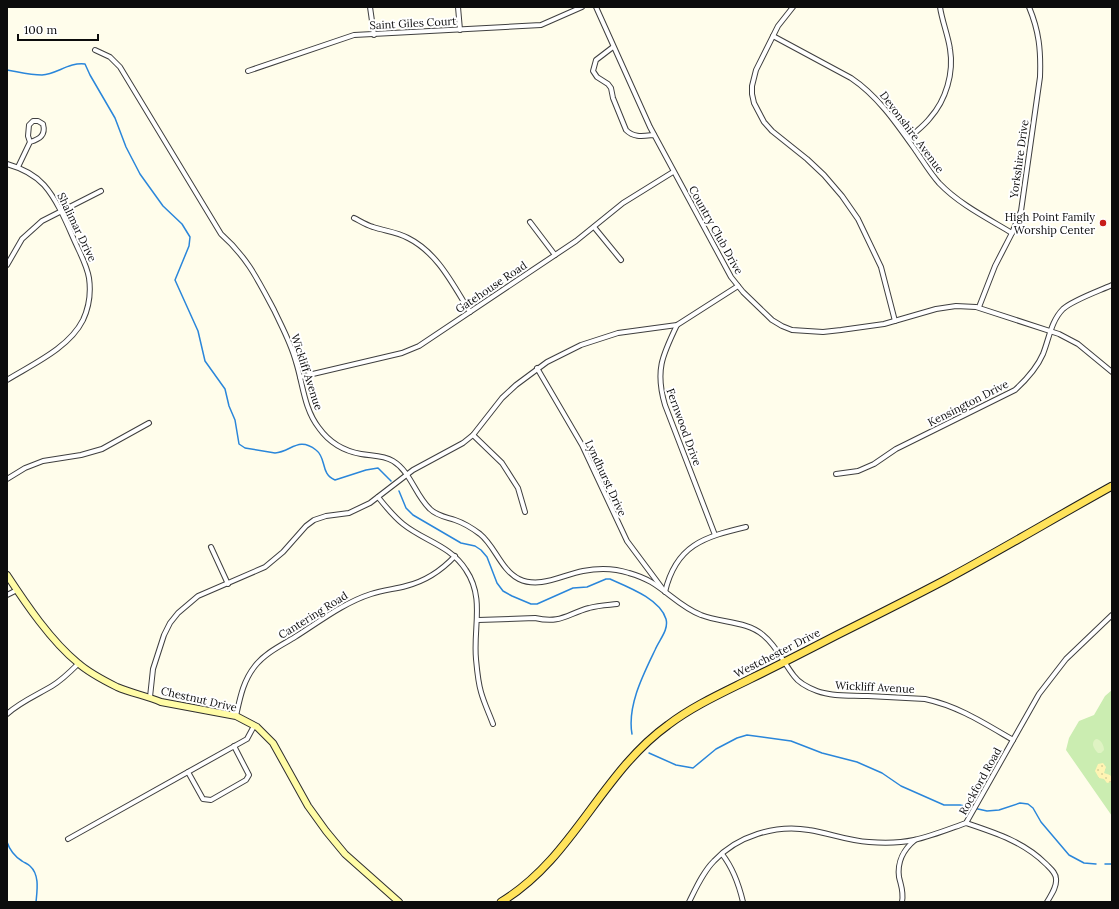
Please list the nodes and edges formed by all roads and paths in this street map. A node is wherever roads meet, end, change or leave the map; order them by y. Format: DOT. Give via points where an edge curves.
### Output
graph roads {
  1 [pos="370,7"];
  2 [pos="458,7"];
  3 [pos="582,7"];
  4 [pos="596,7"];
  5 [pos="793,7"];
  6 [pos="940,7"];
  7 [pos="1029,7"];
  8 [pos="460,30"];
  9 [pos="374,35"];
  10 [pos="773,36"];
  11 [pos="613,47"];
  12 [pos="95,50"];
  13 [pos="248,71"];
  14 [pos="654,134"];
  15 [pos="908,139"];
  16 [pos="30,142"];
  17 [pos="7,164"];
  18 [pos="18,167"];
  19 [pos="673,172"];
  20 [pos="101,191"];
  21 [pos="61,212"];
  22 [pos="354,218"];
  23 [pos="530,222"];
  24 [pos="594,227"];
  25 [pos="1012,233"];
  26 [pos="555,255"];
  27 [pos="621,260"];
  28 [pos="7,265"];
  29 [pos="1112,285"];
  30 [pos="738,286"];
  31 [pos="979,307"];
  32 [pos="470,312"];
  33 [pos="895,321"];
  34 [pos="677,325"];
  35 [pos="1051,331"];
  36 [pos="537,368"];
  37 [pos="1112,372"];
  38 [pos="300,377"];
  39 [pos="7,380"];
  40 [pos="149,423"];
  41 [pos="474,435"];
  42 [pos="836,474"];
  43 [pos="407,475"];
  44 [pos="7,479"];
  45 [pos="1112,486"];
  46 [pos="378,497"];
  47 [pos="525,512"];
  48 [pos="746,527"];
  49 [pos="715,535"];
  50 [pos="211,547"];
  51 [pos="455,556"];
  52 [pos="7,575"];
  53 [pos="228,584"];
  54 [pos="17,590"];
  55 [pos="665,592"];
  56 [pos="7,595"];
  57 [pos="618,604"];
  58 [pos="1112,615"];
  59 [pos="478,620"];
  60 [pos="785,662"];
  61 [pos="78,664"];
  62 [pos="150,697"];
  63 [pos="7,714"];
  64 [pos="236,716"];
  65 [pos="493,724"];
  66 [pos="254,726"];
  67 [pos="1013,740"];
  68 [pos="234,746"];
  69 [pos="188,772"];
  70 [pos="966,823"];
  71 [pos="68,839"];
  72 [pos="915,839"];
  73 [pos="722,854"];
  74 [pos="399,902"];
  75 [pos="501,902"];
  76 [pos="689,902"];
  77 [pos="743,902"];
  78 [pos="902,902"];
  79 [pos="1047,902"];
  1 -- 9 [label="street"];
  2 -- 8 [label="street"];
  3 -- 8 [label="street, Saint Giles Court" via="541,25"];
  4 -- 11 [label="street, Country Club Drive"];
  5 -- 10 [label="street"];
  6 -- 15 [label="street" via="950,49 948,86 930,119"];
  7 -- 25 [label="street, Yorkshire Drive" via="1039,37 1040,76 1021,211"];
  8 -- 9 [label="street, Saint Giles Court"];
  9 -- 13 [label="street, Saint Giles Court" via="354,36"];
  10 -- 15 [label="street, Devonshire Avenue" via="862,85"];
  10 -- 33 [label="street" via="754,77 752,94 757,110 772,131 824,176 858,219 881,267"];
  11 -- 14 [label="street, Country Club Drive"];
  11 -- 14 [label="street" via="596,60 593,65 594,74 611,88 626,130 635,136"];
  12 -- 38 [label="street, Wickliff Avenue" via="110,57 120,67 221,234 240,252 250,267 290,341"];
  14 -- 19 [label="street, Country Club Drive"];
  15 -- 25 [label="street, Devonshire Avenue" via="947,191"];
  16 -- 16 [label="street" via="29,126 33,121 38,121 43,124 43,135"];
  16 -- 18 [label="street"];
  17 -- 18 [label="street, Shalimar Drive"];
  18 -- 21 [label="street, Shalimar Drive" via="43,184"];
  19 -- 24 [label="street, Gatehouse Road" via="623,203"];
  19 -- 30 [label="street, Country Club Drive"];
  20 -- 21 [label="street"];
  21 -- 28 [label="street" via="33,228 22,239"];
  21 -- 39 [label="street, Shalimar Drive" via="88,270 90,290 86,313 68,339 50,354"];
  22 -- 32 [label="street" via="418,243 444,270"];
  23 -- 26 [label="street"];
  24 -- 26 [label="street, Gatehouse Road"];
  24 -- 27 [label="street"];
  25 -- 31 [label="street, Yorkshire Drive" via="994,266"];
  26 -- 32 [label="street, Gatehouse Road"];
  29 -- 35 [label="street, Kensington Drive" via="1069,304 1058,316"];
  30 -- 33 [label="street, Country Club Drive" via="772,320 792,330 823,332"];
  30 -- 34 [label="street"];
  31 -- 33 [label="street, Country Club Drive" via="956,306 936,309"];
  31 -- 35 [label="street, Country Club Drive"];
  32 -- 38 [label="street, Gatehouse Road" via="419,346 402,353"];
  34 -- 36 [label="street" via="618,333 581,345"];
  34 -- 49 [label="street, Fernwood Drive" via="661,364 661,390"];
  35 -- 37 [label="street, Country Club Drive" via="1078,344"];
  35 -- 42 [label="street, Kensington Drive" via="1037,366 1015,390 896,449 874,464 858,471"];
  36 -- 41 [label="street" via="502,398"];
  36 -- 55 [label="street, Lyndhurst Drive" via="582,445 628,541"];
  38 -- 43 [label="street, Wickliff Avenue" via="310,414 329,439 341,448 364,455 388,458 399,465"];
  40 -- 44 [label="street" via="102,449 43,461"];
  41 -- 43 [label="street"];
  41 -- 47 [label="street" via="502,463 518,488"];
  43 -- 46 [label="street"];
  43 -- 55 [label="street, Wickliff Avenue" via="430,510 464,524 480,534 508,571 521,580 540,583 581,572 606,569 629,573"];
  45 -- 60 [label="main road, Westchester Drive" via="945,580"];
  46 -- 51 [label="street" via="403,524"];
  46 -- 53 [label="street" via="349,513 314,520 270,564"];
  48 -- 49 [label="street"];
  49 -- 55 [label="street" via="695,544 681,557 670,573"];
  50 -- 53 [label="street"];
  51 -- 59 [label="street" via="468,571 474,584"];
  51 -- 64 [label="street, Cantering Road" via="440,570 422,581 355,599 270,653 255,665 242,690"];
  52 -- 54 [label="street, Chestnut Drive"];
  53 -- 62 [label="street" via="198,596 170,623 153,669"];
  54 -- 56 [label="street"];
  54 -- 61 [label="street, Chestnut Drive" via="44,627"];
  55 -- 60 [label="street, Wickliff Avenue" via="699,614 747,626 763,634"];
  57 -- 59 [label="street" via="588,608 558,620"];
  58 -- 67 [label="street, Rockford Road" via="1066,658 1039,694"];
  59 -- 65 [label="street" via="476,658 481,693"];
  60 -- 67 [label="street, Wickliff Avenue" via="795,677 818,692 938,702 954,706"];
  60 -- 75 [label="main road, Westchester Drive" via="690,710 645,743 624,765 572,835 541,870"];
  61 -- 62 [label="street, Chestnut Drive" via="118,687"];
  61 -- 63 [label="street" via="54,686"];
  62 -- 64 [label="street, Chestnut Drive" via="161,702"];
  64 -- 66 [label="street, Chestnut Drive"];
  66 -- 68 [label="street" via="247,739"];
  66 -- 74 [label="street, Chestnut Drive" via="273,742 308,806 333,840"];
  67 -- 70 [label="street, Rockford Road"];
  68 -- 69 [label="street"];
  68 -- 69 [label="street" via="249,775 246,780 211,800 203,799"];
  69 -- 71 [label="street"];
  70 -- 72 [label="street, Rockford Road"];
  70 -- 79 [label="street" via="1007,837 1044,862 1053,871 1057,882"];
  72 -- 73 [label="street, Rockford Road" via="869,842 848,840 808,830 786,829 754,835"];
  72 -- 78 [label="street" via="908,846 899,864"];
  73 -- 76 [label="street, Rockford Road" via="702,878"];
  73 -- 77 [label="street" via="732,868"];
}
